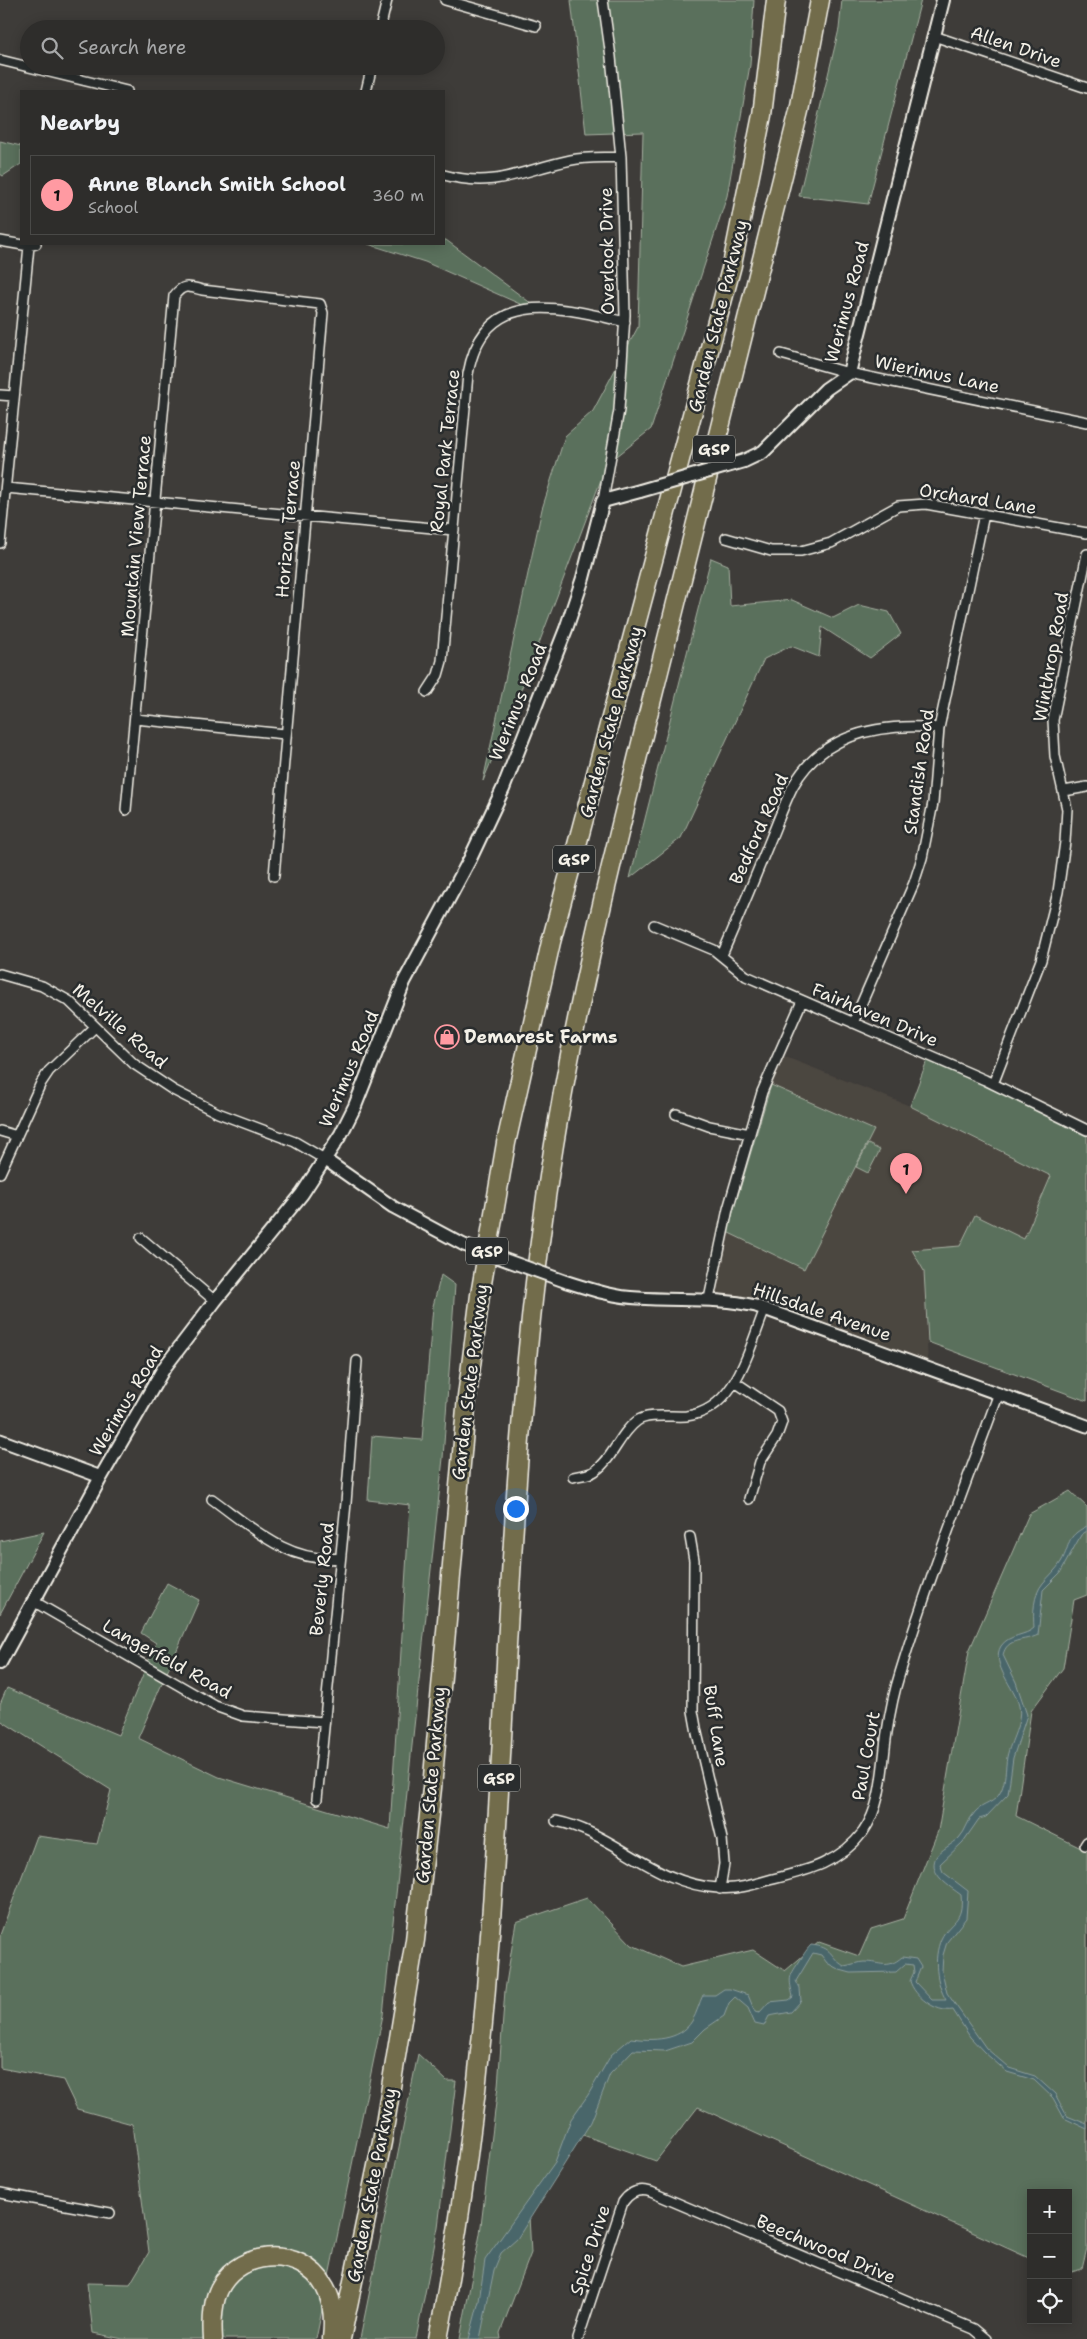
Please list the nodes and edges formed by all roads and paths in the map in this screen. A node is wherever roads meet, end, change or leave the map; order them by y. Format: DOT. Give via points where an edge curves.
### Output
graph roads {
  1 [pos="387,0"];
  2 [pos="445,0"];
  3 [pos="602,0"];
  4 [pos="776,0"];
  5 [pos="820,0"];
  6 [pos="944,0"];
  7 [pos="382,20"];
  8 [pos="536,26"];
  9 [pos="934,36"];
  10 [pos="0,60"];
  11 [pos="20,65"];
  12 [pos="61,75"];
  13 [pos="370,75"];
  14 [pos="1087,88"];
  15 [pos="123,90"];
  16 [pos="366,90"];
  17 [pos="621,158"];
  18 [pos="445,175"];
  19 [pos="0,241"];
  20 [pos="20,244"];
  21 [pos="32,245"];
  22 [pos="202,290"];
  23 [pos="625,322"];
  24 [pos="781,354"];
  25 [pos="849,373"];
  26 [pos="0,395"];
  27 [pos="14,396"];
  28 [pos="1087,422"];
  29 [pos="6,488"];
  30 [pos="604,501"];
  31 [pos="156,502"];
  32 [pos="984,514"];
  33 [pos="306,516"];
  34 [pos="454,530"];
  35 [pos="1087,533"];
  36 [pos="726,538"];
  37 [pos="0,543"];
  38 [pos="1087,554"];
  39 [pos="428,692"];
  40 [pos="135,719"];
  41 [pos="939,728"];
  42 [pos="285,734"];
  43 [pos="1087,787"];
  44 [pos="1064,791"];
  45 [pos="126,810"];
  46 [pos="274,876"];
  47 [pos="654,924"];
  48 [pos="722,955"];
  49 [pos="0,974"];
  50 [pos="802,1001"];
  51 [pos="853,1023"];
  52 [pos="95,1027"];
  53 [pos="993,1084"];
  54 [pos="676,1114"];
  55 [pos="1087,1130"];
  56 [pos="0,1131"];
  57 [pos="750,1134"];
  58 [pos="17,1136"];
  59 [pos="326,1160"];
  60 [pos="0,1173"];
  61 [pos="141,1238"];
  62 [pos="709,1299"];
  63 [pos="215,1301"];
  64 [pos="765,1309"];
  65 [pos="357,1361"];
  66 [pos="735,1382"];
  67 [pos="999,1393"];
  68 [pos="1087,1426"];
  69 [pos="0,1440"];
  70 [pos="101,1477"];
  71 [pos="573,1477"];
  72 [pos="212,1499"];
  73 [pos="749,1499"];
  74 [pos="690,1537"];
  75 [pos="340,1558"];
  76 [pos="33,1601"];
  77 [pos="0,1663"];
  78 [pos="324,1722"];
  79 [pos="317,1799"];
  80 [pos="556,1822"];
  81 [pos="720,1889"];
  82 [pos="651,2192"];
  83 [pos="0,2193"];
  84 [pos="110,2213"];
  85 [pos="213,2339"];
  86 [pos="332,2339"];
  87 [pos="341,2339"];
  88 [pos="438,2339"];
  89 [pos="578,2339"];
  90 [pos="986,2339"];
  1 -- 7 [label="street"];
  2 -- 8 [label="street"];
  3 -- 17 [label="street, Overlook Drive"];
  4 -- 87 [label="highway, Garden State Parkway / GSP" via="762,115 734,257 551,942 505,1152 480,1295 467,1397 432,1796 415,1940 382,2142"];
  5 -- 88 [label="highway, Garden State Parkway / GSP" via="799,111 602,897 563,1091 543,1216 526,1361 480,2051 460,2213"];
  6 -- 9 [label="main road, Werimus Road"];
  9 -- 14 [label="street, Allen Drive"];
  9 -- 25 [label="main road, Werimus Road"];
  10 -- 11 [label="street"];
  12 -- 15 [label="street"];
  13 -- 16 [label="street"];
  17 -- 18 [label="street" via="587,158 493,180"];
  17 -- 23 [label="street, Overlook Drive"];
  19 -- 20 [label="street"];
  21 -- 27 [label="street"];
  22 -- 31 [label="street, Mountain View Terrace" via="187,286 180,288 174,296"];
  22 -- 33 [label="street, Horizon Terrace" via="320,304 323,312"];
  23 -- 30 [label="street, Overlook Drive" via="619,410"];
  23 -- 34 [label="street, Royal Park Terrace" via="575,310 530,308 502,317 483,335 468,374"];
  24 -- 25 [label="street, Wierimus Lane"];
  25 -- 28 [label="street, Wierimus Lane"];
  25 -- 30 [label="main road, Werimus Road, bridge" via="826,389 770,446 744,461"];
  26 -- 27 [label="street"];
  27 -- 29 [label="street"];
  29 -- 31 [label="street"];
  29 -- 37 [label="street"];
  30 -- 59 [label="main road, Werimus Road" via="566,629 503,789 470,859 407,976 355,1106"];
  31 -- 33 [label="street"];
  31 -- 40 [label="street, Mountain View Terrace"];
  32 -- 35 [label="street, Orchard Lane"];
  32 -- 36 [label="street, Orchard Lane" via="926,504 898,506 831,543 801,552 772,551"];
  32 -- 41 [label="street, Standish Road"];
  33 -- 34 [label="street"];
  33 -- 42 [label="street, Horizon Terrace"];
  34 -- 39 [label="street, Royal Park Terrace" via="442,661"];
  38 -- 44 [label="street, Winthrop Road" via="1053,720 1055,756"];
  40 -- 42 [label="street"];
  40 -- 45 [label="street, Mountain View Terrace"];
  41 -- 48 [label="street, Bedford Road" via="910,725 869,730 836,743 810,763 792,788"];
  41 -- 51 [label="street, Standish Road" via="933,803 922,858"];
  42 -- 46 [label="street, Horizon Terrace"];
  43 -- 44 [label="street"];
  44 -- 53 [label="street, Winthrop Road" via="1066,834 1050,926 1035,977"];
  47 -- 48 [label="street, Fairhaven Drive"];
  48 -- 50 [label="street, Fairhaven Drive" via="746,976"];
  49 -- 52 [label="street, Melville Road" via="56,993 80,1010"];
  50 -- 51 [label="street, Fairhaven Drive"];
  50 -- 57 [label="street" via="773,1064"];
  51 -- 53 [label="street, Fairhaven Drive"];
  52 -- 58 [label="street" via="49,1071"];
  52 -- 59 [label="street, Melville Road" via="134,1064 173,1090 218,1113 295,1142"];
  53 -- 55 [label="street, Fairhaven Drive"];
  54 -- 57 [label="street" via="709,1126"];
  56 -- 58 [label="street"];
  57 -- 62 [label="street" via="728,1209"];
  58 -- 60 [label="street"];
  59 -- 62 [label="street, Hillsdale Avenue, bridge" via="400,1211 464,1245 567,1282 617,1296"];
  59 -- 63 [label="main road, Werimus Road"];
  61 -- 63 [label="street"];
  62 -- 64 [label="street, Hillsdale Avenue"];
  63 -- 70 [label="main road, Werimus Road" via="164,1368"];
  64 -- 66 [label="street"];
  64 -- 67 [label="street, Hillsdale Avenue"];
  65 -- 75 [label="street, Beverly Road"];
  66 -- 71 [label="street" via="724,1397 701,1413 642,1418 594,1472"];
  66 -- 73 [label="street" via="778,1411 782,1422 778,1436 760,1462"];
  67 -- 68 [label="street, Hillsdale Avenue"];
  67 -- 81 [label="street, Paul Court" via="900,1674 872,1817 849,1848 811,1870 742,1887"];
  69 -- 70 [label="street"];
  70 -- 76 [label="main road, Werimus Road"];
  72 -- 75 [label="street" via="287,1551 317,1559"];
  74 -- 81 [label="street, Buff Lane" via="694,1560 693,1711 722,1839 724,1864"];
  75 -- 78 [label="street, Beverly Road"];
  76 -- 77 [label="main road, Werimus Road"];
  76 -- 78 [label="street, Langerfeld Road" via="215,1706 243,1716"];
  78 -- 79 [label="street, Beverly Road"];
  80 -- 81 [label="street, Paul Court" via="574,1825 668,1877 686,1884"];
  82 -- 89 [label="street, Spice Drive" via="635,2191 623,2202"];
  82 -- 90 [label="street, Beechwood Drive" via="974,2329"];
  83 -- 84 [label="street"];
  85 -- 86 [label="highway" via="215,2303 223,2283 246,2263 271,2257 298,2262 312,2270 322,2282 333,2308"];
}
